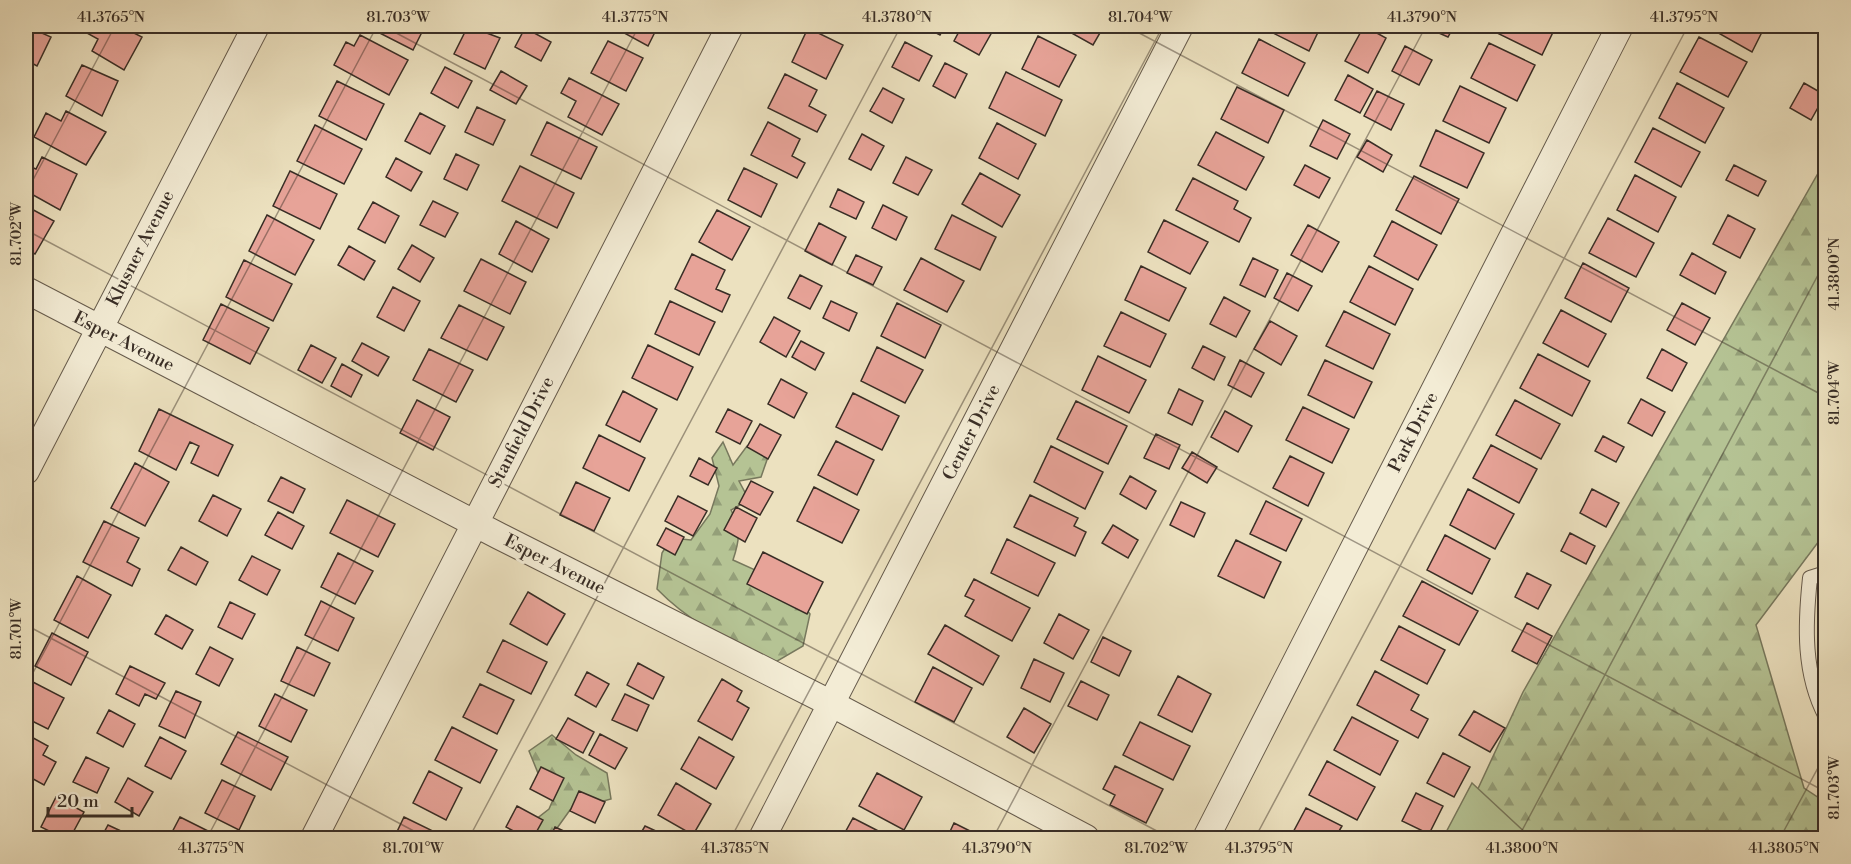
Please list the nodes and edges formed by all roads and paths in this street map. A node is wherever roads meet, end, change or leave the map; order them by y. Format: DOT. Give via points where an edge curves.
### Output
graph roads {
  1 [pos="256,26"];
  2 [pos="730,26"];
  3 [pos="1180,26"];
  4 [pos="1620,26"];
  5 [pos="26,290"];
  6 [pos="99,328"];
  7 [pos="26,471"];
  8 [pos="475,522"];
  9 [pos="1826,573"];
  10 [pos="832,704"];
  11 [pos="1826,717"];
  12 [pos="314,838"];
  13 [pos="762,838"];
  14 [pos="1086,838"];
  15 [pos="1206,838"];
  1 -- 6 [label="street, Klusner Avenue"];
  2 -- 8 [label="street, Stanfield Drive"];
  3 -- 10 [label="street, Center Drive"];
  4 -- 15 [label="street, Park Drive"];
  5 -- 6 [label="street, Esper Avenue"];
  6 -- 7 [label="street, Klusner Avenue"];
  6 -- 8 [label="street, Esper Avenue"];
  8 -- 10 [label="street, Esper Avenue"];
  8 -- 12 [label="street, Stanfield Drive"];
  9 -- 11 [label="lane" via="1809,578 1805,626 1813,694"];
  10 -- 13 [label="street, Center Drive"];
  10 -- 14 [label="street, Esper Avenue"];
}
